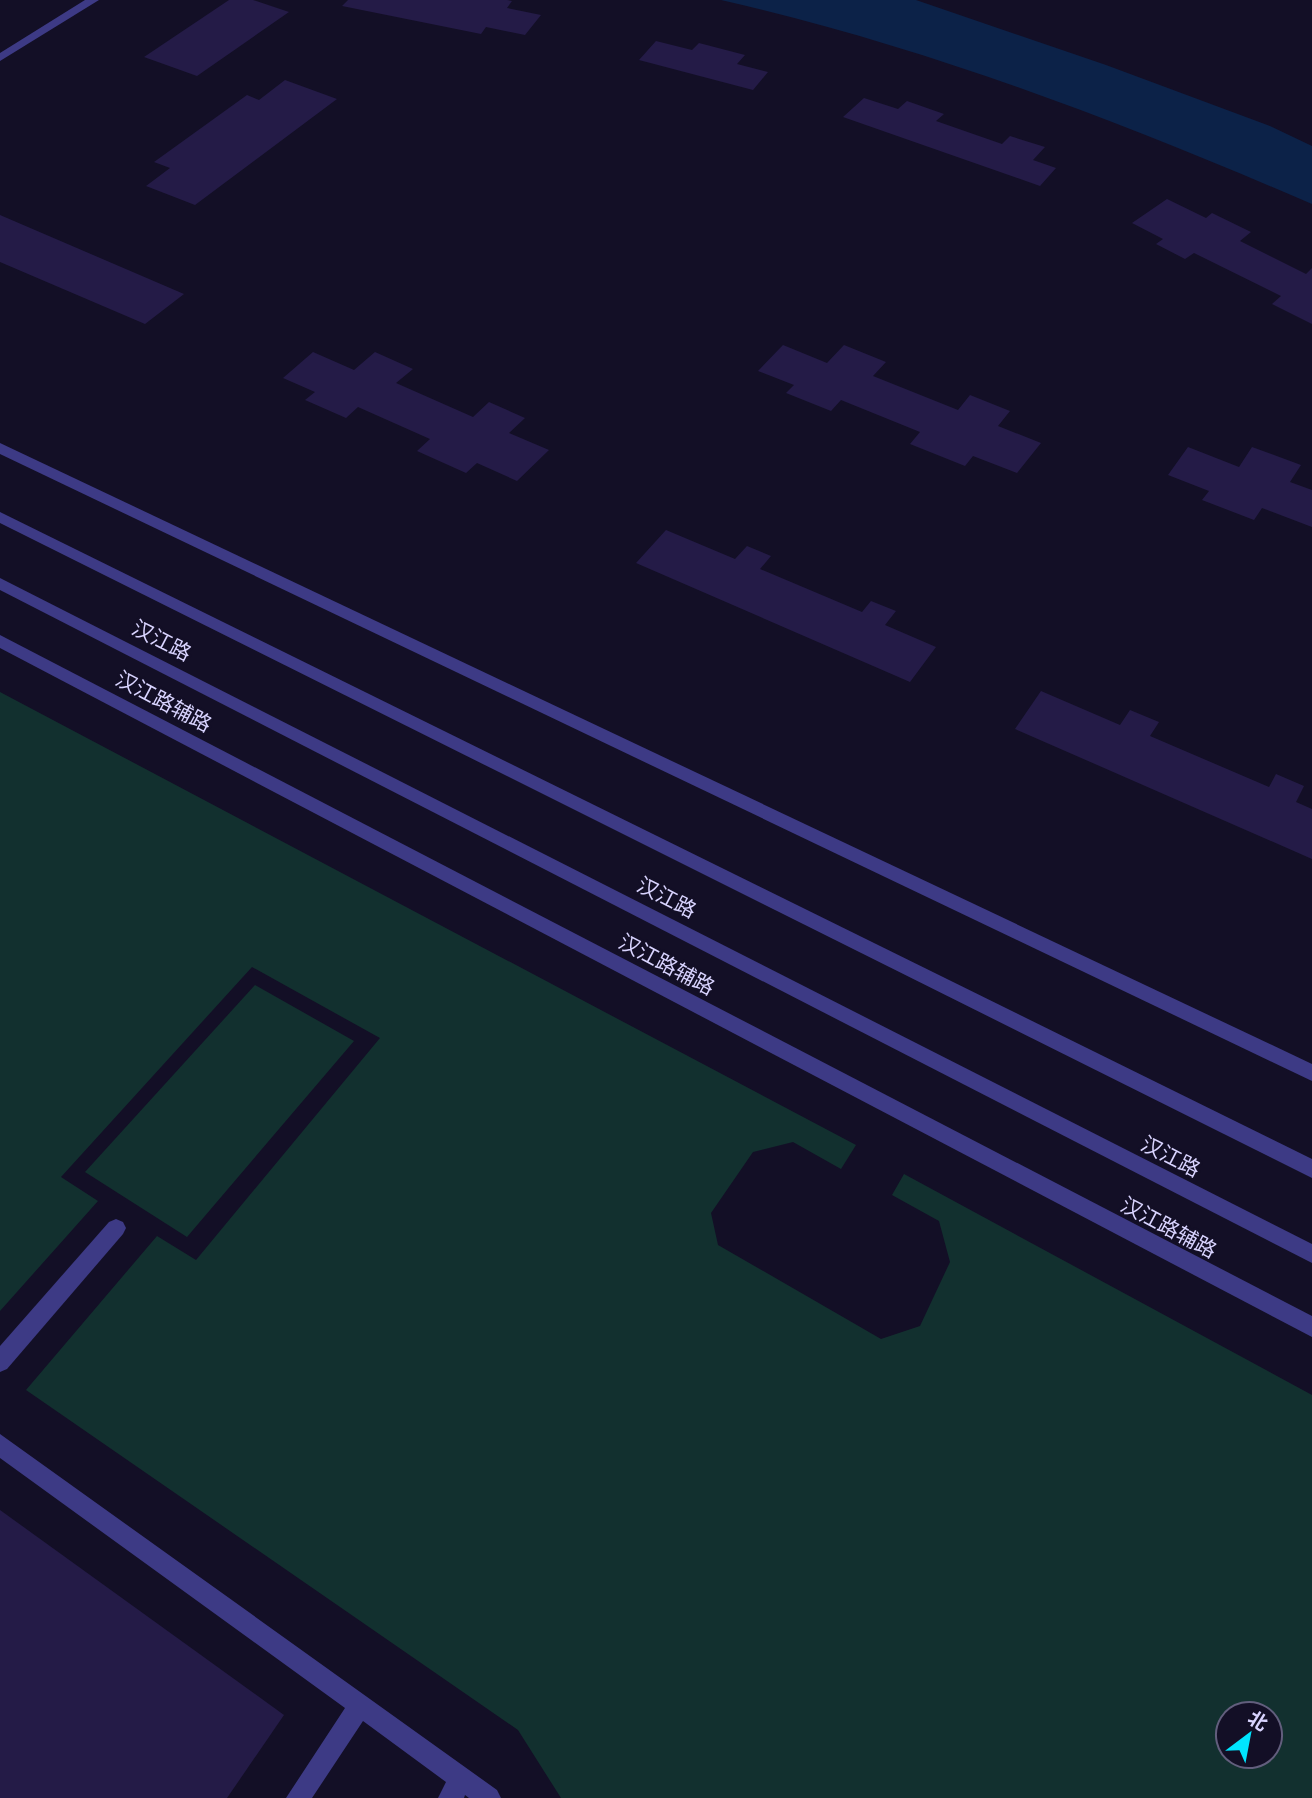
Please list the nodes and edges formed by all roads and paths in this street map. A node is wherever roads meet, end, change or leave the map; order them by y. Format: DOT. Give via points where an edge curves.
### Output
graph roads {
  1 [pos="93,0"];
  2 [pos="0,58"];
  3 [pos="0,448"];
  4 [pos="0,517"];
  5 [pos="0,583"];
  6 [pos="0,641"];
  7 [pos="1312,1073"];
  8 [pos="1312,1169"];
  9 [pos="116,1228"];
  10 [pos="1312,1254"];
  11 [pos="1312,1327"];
  12 [pos="0,1362"];
  13 [pos="0,1446"];
  14 [pos="361,1704"];
  15 [pos="456,1788"];
  16 [pos="298,1798"];
  17 [pos="489,1798"];
  1 -- 2 [label="street"];
  3 -- 7 [label="street"];
  4 -- 8 [label="street, 汉江路"];
  5 -- 10 [label="street, 汉江路"];
  6 -- 11 [label="street, 汉江路辅路"];
  9 -- 12 [label="street"];
  13 -- 14 [label="street"];
  14 -- 15 [label="street"];
  14 -- 16 [label="street"];
  15 -- 17 [label="street"];
}
